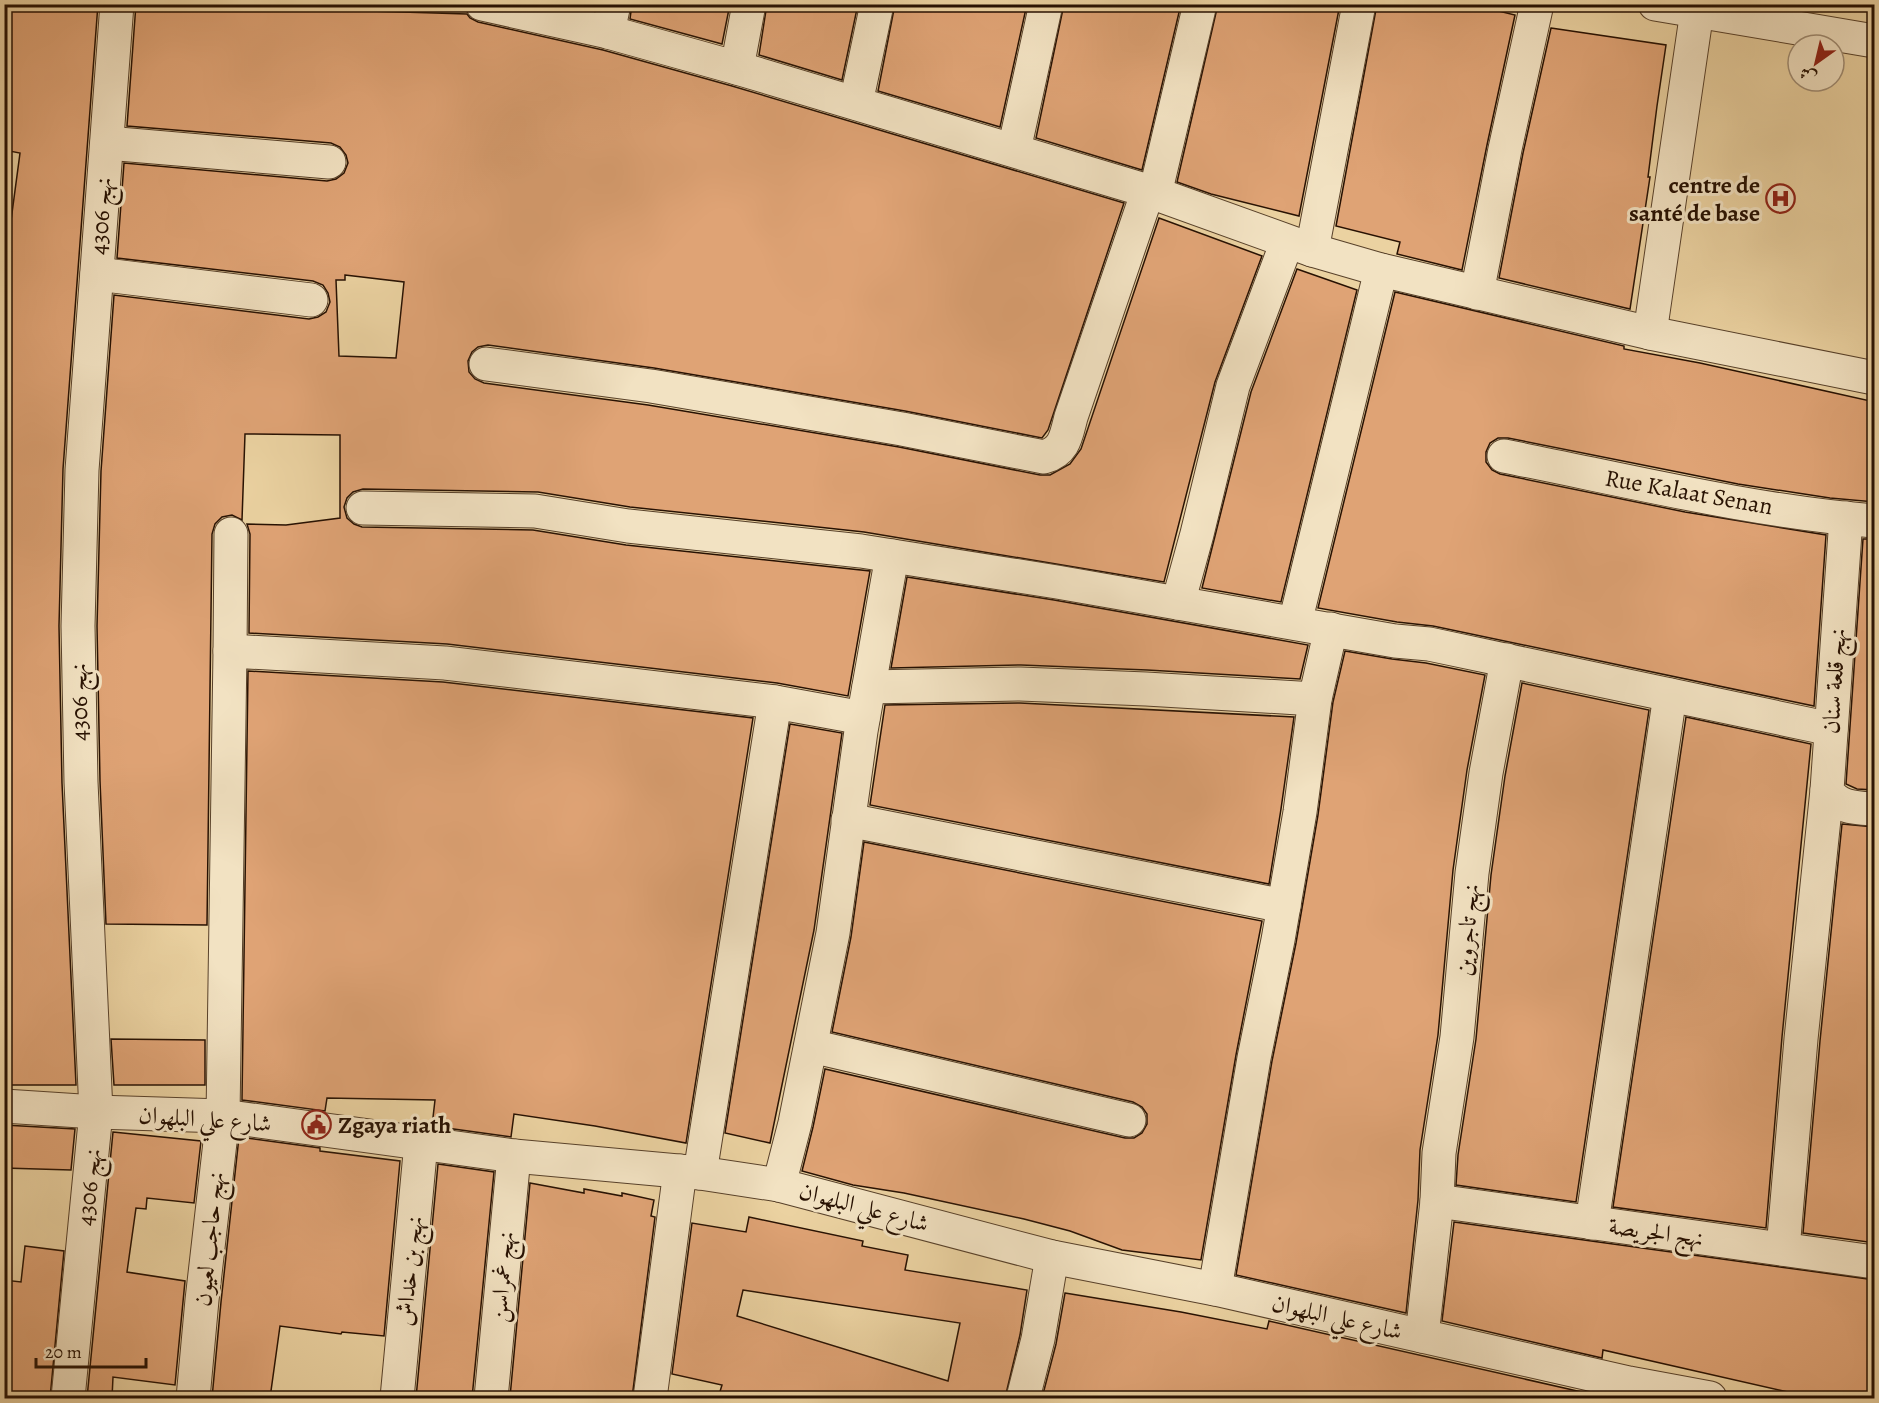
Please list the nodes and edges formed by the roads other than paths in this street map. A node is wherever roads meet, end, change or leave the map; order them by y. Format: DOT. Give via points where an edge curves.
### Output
graph roads {
  1 [pos="117,4"];
  2 [pos="482,4"];
  3 [pos="749,4"];
  4 [pos="877,4"];
  5 [pos="1046,4"];
  6 [pos="1200,4"];
  7 [pos="1359,4"];
  8 [pos="1537,4"];
  9 [pos="1655,4"];
  10 [pos="1697,8"];
  11 [pos="611,18"];
  12 [pos="1875,41"];
  13 [pos="737,68"];
  14 [pos="856,103"];
  15 [pos="107,143"];
  16 [pos="1014,150"];
  17 [pos="328,162"];
  18 [pos="1151,193"];
  19 [pos="1299,246"];
  20 [pos="1382,270"];
  21 [pos="97,274"];
  22 [pos="1477,293"];
  23 [pos="311,300"];
  24 [pos="1650,333"];
  25 [pos="486,364"];
  26 [pos="1875,378"];
  27 [pos="1504,456"];
  28 [pos="363,508"];
  29 [pos="1860,520"];
  30 [pos="231,534"];
  31 [pos="892,556"];
  32 [pos="1178,603"];
  33 [pos="1295,623"];
  34 [pos="1331,629"];
  35 [pos="230,651"];
  36 [pos="1507,660"];
  37 [pos="869,687"];
  38 [pos="1670,695"];
  39 [pos="1315,699"];
  40 [pos="775,702"];
  41 [pos="863,718"];
  42 [pos="1830,729"];
  43 [pos="1827,790"];
  44 [pos="1875,810"];
  45 [pos="848,820"];
  46 [pos="1284,906"];
  47 [pos="811,1046"];
  48 [pos="4,1106"];
  49 [pos="96,1112"];
  50 [pos="223,1116"];
  51 [pos="1130,1120"];
  52 [pos="422,1143"];
  53 [pos="514,1156"];
  54 [pos="690,1172"];
  55 [pos="779,1185"];
  56 [pos="1437,1201"];
  57 [pos="1592,1223"];
  58 [pos="1783,1249"];
  59 [pos="1052,1257"];
  60 [pos="1875,1262"];
  61 [pos="1215,1289"];
  62 [pos="1422,1336"];
  63 [pos="1627,1391"];
  64 [pos="68,1398"];
  65 [pos="193,1398"];
  66 [pos="397,1398"];
  67 [pos="490,1398"];
  68 [pos="650,1398"];
  69 [pos="1023,1398"];
  70 [pos="1710,1398"];
  1 -- 15 [label="street, نهج 4306"];
  2 -- 11 [label="street"];
  3 -- 13 [label="street"];
  4 -- 14 [label="street"];
  5 -- 16 [label="street"];
  6 -- 18 [label="street"];
  7 -- 19 [label="street"];
  8 -- 22 [label="street"];
  9 -- 10 [label="street"];
  10 -- 12 [label="street"];
  10 -- 24 [label="street"];
  11 -- 13 [label="street"];
  13 -- 14 [label="street"];
  14 -- 16 [label="street"];
  15 -- 17 [label="street"];
  15 -- 21 [label="street, نهج 4306"];
  16 -- 18 [label="street"];
  18 -- 19 [label="street"];
  18 -- 25 [label="street" via="1062,447 1044,457 651,386"];
  19 -- 20 [label="street"];
  19 -- 32 [label="street" via="1233,386"];
  20 -- 22 [label="street"];
  20 -- 33 [label="street"];
  21 -- 23 [label="street"];
  21 -- 49 [label="street, نهج 4306" via="82,470 78,626"];
  22 -- 24 [label="street"];
  24 -- 26 [label="street"];
  27 -- 29 [label="street, Rue Kalaat Senan" via="1740,503"];
  28 -- 31 [label="street" via="535,511 628,526"];
  29 -- 42 [label="street, نهج قلعة سنان"];
  30 -- 35 [label="street, نهج حاجب لعيون"];
  31 -- 32 [label="street"];
  31 -- 37 [label="street"];
  32 -- 33 [label="street"];
  33 -- 34 [label="street"];
  34 -- 36 [label="street"];
  34 -- 39 [label="street"];
  35 -- 40 [label="street" via="445,663"];
  35 -- 50 [label="street, نهج حاجب لعيون"];
  36 -- 38 [label="street"];
  36 -- 56 [label="street, نهج تاجروين" via="1472,873 1458,1037 1439,1153"];
  37 -- 39 [label="street" via="1020,684"];
  37 -- 41 [label="street"];
  38 -- 42 [label="street"];
  38 -- 57 [label="street"];
  39 -- 46 [label="street"];
  40 -- 41 [label="street"];
  40 -- 54 [label="street"];
  41 -- 45 [label="street"];
  42 -- 43 [label="street, نهج قلعة سنان"];
  43 -- 44 [label="street" via="1844,805"];
  43 -- 58 [label="street, نهج قلعة سنان"];
  45 -- 46 [label="street"];
  45 -- 47 [label="street" via="833,933"];
  46 -- 61 [label="street"];
  47 -- 51 [label="street"];
  47 -- 55 [label="street"];
  48 -- 49 [label="street, شارع علي البلهوان"];
  49 -- 50 [label="street, شارع علي البلهوان"];
  49 -- 64 [label="street, نهج 4306"];
  50 -- 52 [label="street, شارع علي البلهوان"];
  50 -- 65 [label="street, نهج حاجب لعيون"];
  52 -- 53 [label="street, شارع علي البلهوان"];
  52 -- 66 [label="street, نهج بن خداش"];
  53 -- 54 [label="street, شارع علي البلهوان"];
  53 -- 67 [label="street, نهج غمراسن"];
  54 -- 55 [label="street, شارع علي البلهوان"];
  54 -- 68 [label="street"];
  55 -- 59 [label="street, شارع علي البلهوان"];
  56 -- 57 [label="street, نهج الجريصة"];
  56 -- 62 [label="street, نهج تاجروين"];
  57 -- 58 [label="street, نهج الجريصة"];
  58 -- 60 [label="street, نهج الجريصة"];
  59 -- 61 [label="street, شارع علي البلهوان"];
  59 -- 69 [label="street"];
  61 -- 62 [label="street, شارع علي البلهوان"];
  62 -- 63 [label="street, شارع علي البلهوان"];
  63 -- 70 [label="street, شارع علي البلهوان"];
}
